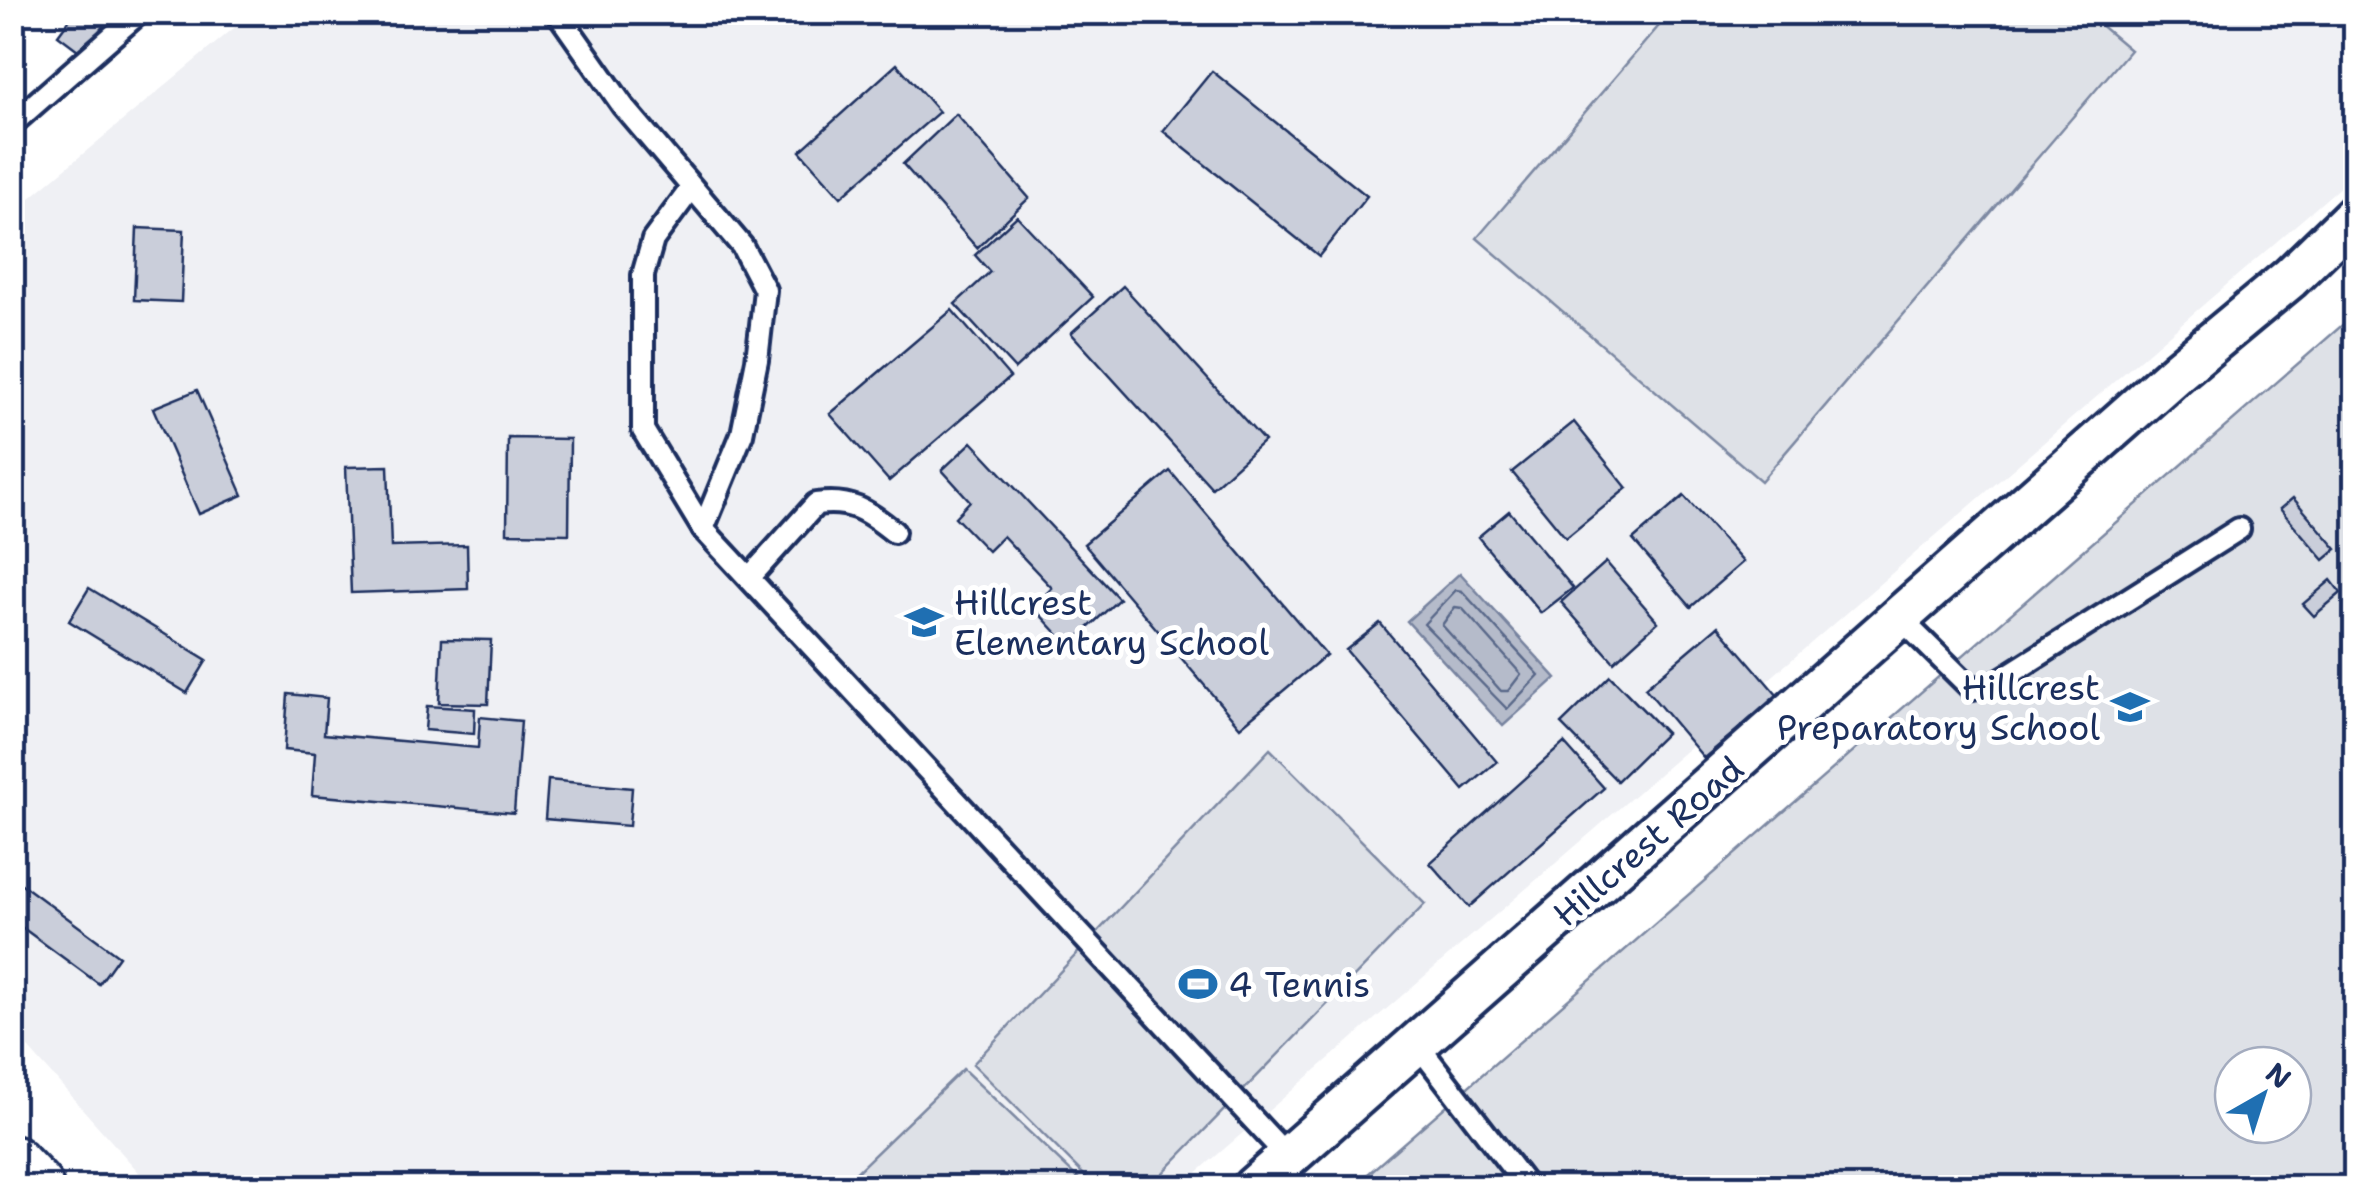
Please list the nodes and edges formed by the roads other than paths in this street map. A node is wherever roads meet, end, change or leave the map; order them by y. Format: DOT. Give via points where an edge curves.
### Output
graph roads {
  1 [pos="140,12"];
  2 [pos="557,12"];
  3 [pos="12,124"];
  4 [pos="690,190"];
  5 [pos="2356,214"];
  6 [pos="703,528"];
  7 [pos="2239,529"];
  8 [pos="894,532"];
  9 [pos="750,578"];
  10 [pos="1901,618"];
  11 [pos="1417,1044"];
  12 [pos="1288,1157"];
  13 [pos="12,1164"];
  14 [pos="35,1188"];
  15 [pos="1254,1188"];
  16 [pos="1528,1188"];
  1 -- 3 [label="lane"];
  2 -- 4 [label="lane"];
  4 -- 6 [label="lane" via="652,240 643,275 643,430"];
  4 -- 6 [label="lane" via="742,246 766,290 742,434"];
  5 -- 10 [label="street, Hillcrest Road"];
  6 -- 9 [label="lane"];
  7 -- 10 [label="lane" via="1994,684 1972,689"];
  8 -- 9 [label="lane" via="865,508 816,504"];
  9 -- 12 [label="lane" via="1008,841"];
  10 -- 11 [label="street, Hillcrest Road"];
  11 -- 12 [label="street, Hillcrest Road"];
  11 -- 16 [label="lane"];
  12 -- 15 [label="street, Hillcrest Road"];
  13 -- 14 [label="main road"];
}
